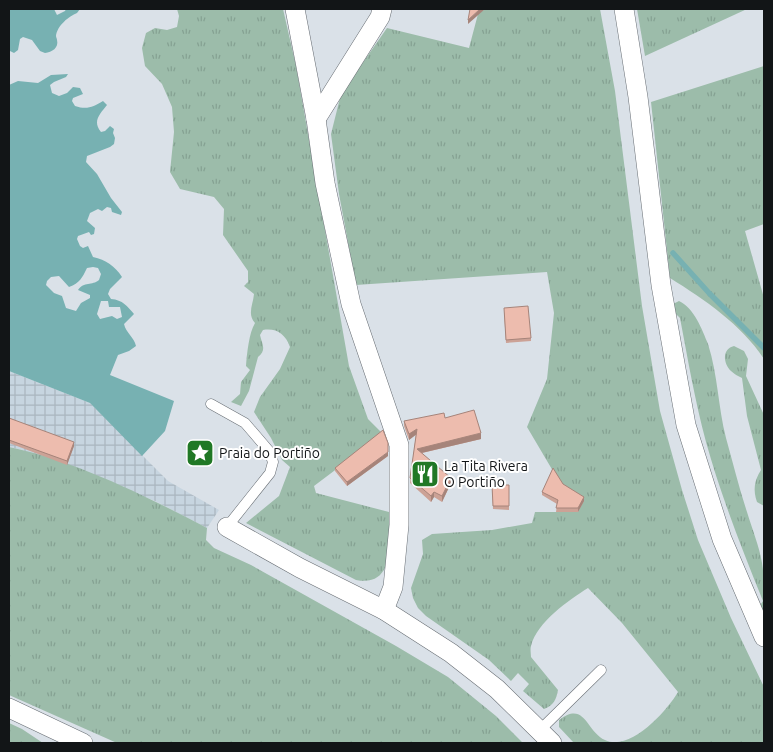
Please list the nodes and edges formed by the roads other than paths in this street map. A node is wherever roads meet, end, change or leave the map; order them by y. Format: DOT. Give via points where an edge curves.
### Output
graph roads {
  1 [pos="295,9"];
  2 [pos="382,9"];
  3 [pos="624,9"];
  4 [pos="316,118"];
  5 [pos="211,404"];
  6 [pos="227,527"];
  7 [pos="384,610"];
  8 [pos="764,637"];
  9 [pos="601,670"];
  10 [pos="9,708"];
  11 [pos="546,736"];
  12 [pos="83,743"];
  1 -- 4 [label="street"];
  2 -- 4 [label="street"];
  3 -- 8 [label="street" via="661,285 686,425 722,539"];
  4 -- 7 [label="street" via="351,304 399,445 399,525 393,587"];
  5 -- 6 [label="lane" via="245,423 269,451 273,462 270,473"];
  6 -- 7 [label="street"];
  7 -- 11 [label="street" via="451,652 497,689"];
  9 -- 11 [label="lane"];
  10 -- 12 [label="street"];
}
